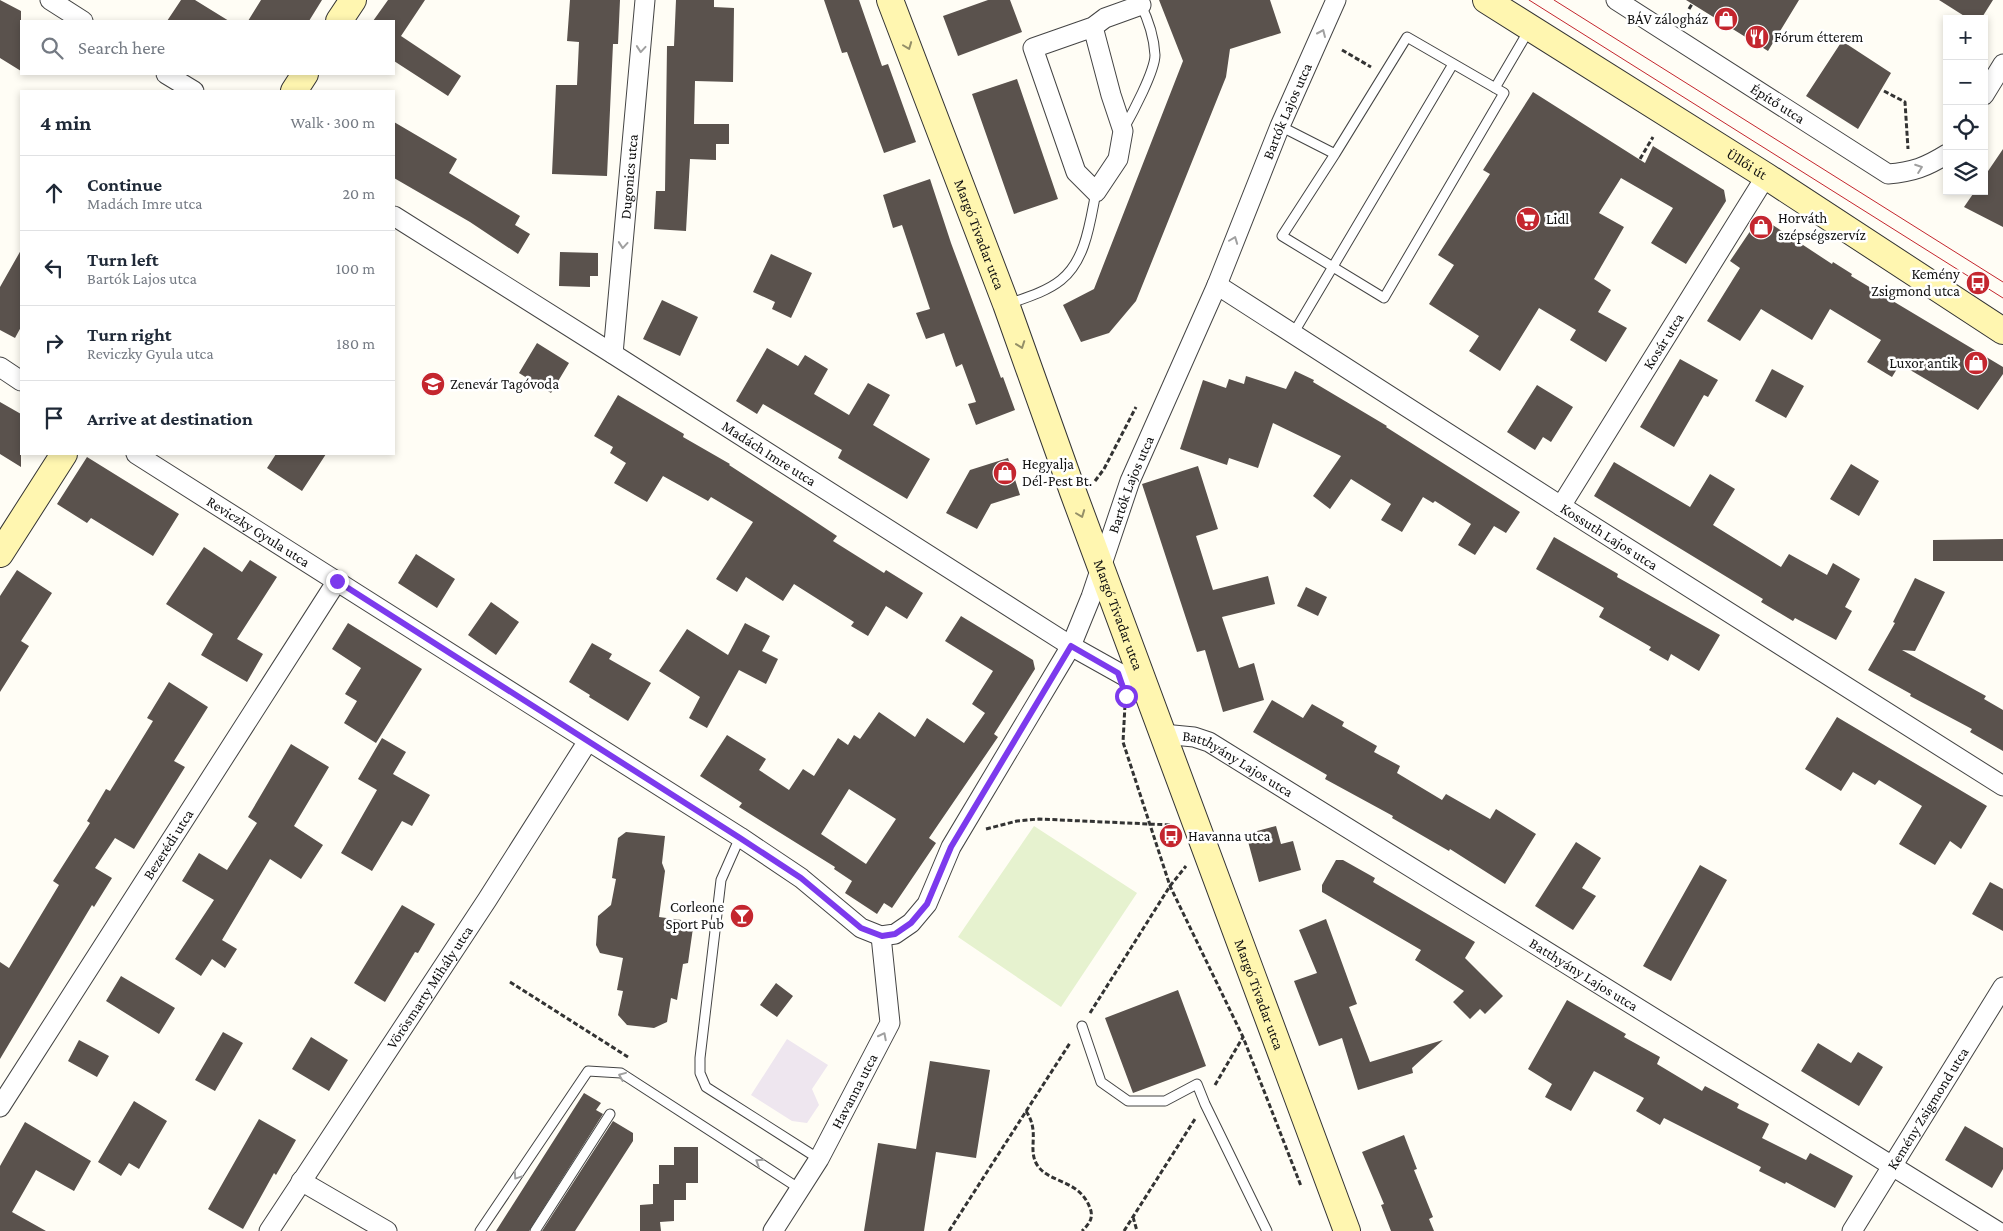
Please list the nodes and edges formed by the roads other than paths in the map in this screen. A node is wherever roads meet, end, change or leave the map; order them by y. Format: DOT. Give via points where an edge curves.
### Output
graph roads {
  1 [pos="50,0"];
  2 [pos="352,0"];
  3 [pos="645,0"];
  4 [pos="890,0"];
  5 [pos="1336,0"];
  6 [pos="1486,0"];
  7 [pos="1616,0"];
  8 [pos="1140,2"];
  9 [pos="82,20"];
  10 [pos="340,20"];
  11 [pos="1531,27"];
  12 [pos="1093,28"];
  13 [pos="1453,64"];
  14 [pos="2003,64"];
  15 [pos="168,75"];
  16 [pos="304,75"];
  17 [pos="1495,88"];
  18 [pos="1988,88"];
  19 [pos="192,90"];
  20 [pos="295,90"];
  21 [pos="1280,126"];
  22 [pos="1123,131"];
  23 [pos="1335,154"];
  24 [pos="1943,157"];
  25 [pos="1766,176"];
  26 [pos="1096,192"];
  27 [pos="395,217"];
  28 [pos="1332,266"];
  29 [pos="1217,285"];
  30 [pos="1006,304"];
  31 [pos="2003,331"];
  32 [pos="1293,334"];
  33 [pos="613,354"];
  34 [pos="0,368"];
  35 [pos="20,380"];
  36 [pos="63,455"];
  37 [pos="138,455"];
  38 [pos="1561,506"];
  39 [pos="0,554"];
  40 [pos="1100,565"];
  41 [pos="337,581"];
  42 [pos="1071,646"];
  43 [pos="1146,688"];
  44 [pos="1163,734"];
  45 [pos="588,741"];
  46 [pos="2003,786"];
  47 [pos="740,838"];
  48 [pos="882,936"];
  49 [pos="2003,987"];
  50 [pos="1082,1026"];
  51 [pos="0,1107"];
  52 [pos="610,1114"];
  53 [pos="819,1158"];
  54 [pos="1893,1166"];
  55 [pos="301,1181"];
  56 [pos="800,1189"];
  57 [pos="269,1231"];
  58 [pos="387,1231"];
  59 [pos="480,1231"];
  60 [pos="535,1231"];
  61 [pos="773,1231"];
  62 [pos="1267,1231"];
  63 [pos="1347,1231"];
  64 [pos="1852,1231"];
  65 [pos="1997,1231"];
  1 -- 9 [label="street"];
  2 -- 10 [label="street"];
  3 -- 33 [label="street, Dugonics utca, one-way"];
  4 -- 30 [label="street, Margó Tivadar utca, one-way"];
  21 -- 5 [label="street, Bartók Lajos utca, one-way"];
  6 -- 11 [label="street, Üllői út"];
  7 -- 24 [label="street, Építő utca, one-way" via="1888,174 1910,172"];
  8 -- 12 [label="street" via="1105,18"];
  8 -- 22 [label="lane" via="1148,18 1155,56 1141,98"];
  11 -- 17 [label="lane"];
  11 -- 25 [label="street, Üllői út"];
  12 -- 22 [label="street"];
  12 -- 26 [label="street" via="1033,48 1076,172"];
  13 -- 17 [label="lane"];
  13 -- 23 [label="lane" via="1407,36"];
  13 -- 28 [label="lane"];
  14 -- 18 [label="street"];
  15 -- 19 [label="street"];
  16 -- 20 [label="street"];
  17 -- 28 [label="lane" via="1504,93 1384,298"];
  21 -- 23 [label="lane"];
  29 -- 21 [label="street, Bartók Lajos utca, one-way"];
  22 -- 26 [label="street" via="1118,159"];
  23 -- 28 [label="lane" via="1282,236"];
  25 -- 31 [label="street, Üllői út"];
  25 -- 38 [label="street, Kosár utca"];
  26 -- 30 [label="lane" via="1088,234 1076,262 1061,280"];
  27 -- 33 [label="street, Madách Imre utca"];
  28 -- 32 [label="lane"];
  29 -- 32 [label="street, Kossuth Lajos utca"];
  29 -- 40 [label="street, Bartók Lajos utca" via="1130,481"];
  30 -- 40 [label="street, Margó Tivadar utca, one-way"];
  32 -- 38 [label="street, Kossuth Lajos utca"];
  33 -- 42 [label="street, Madách Imre utca"];
  34 -- 35 [label="street"];
  36 -- 39 [label="street"];
  37 -- 41 [label="street, Reviczky Gyula utca"];
  38 -- 46 [label="street, Kossuth Lajos utca"];
  40 -- 42 [label="street, Bartók Lajos utca"];
  40 -- 43 [label="street, Margó Tivadar utca"];
  41 -- 45 [label="street, Reviczky Gyula utca"];
  41 -- 51 [label="street, Bezerédi utca"];
  42 -- 43 [label="street, Madách Imre utca"];
  42 -- 48 [label="street, Bartók Lajos utca" via="951,847 927,904 911,923 895,934"];
  43 -- 44 [label="street, Margó Tivadar utca"];
  44 -- 54 [label="street, Batthyány Lajos utca" via="1210,742"];
  44 -- 63 [label="street, Margó Tivadar utca"];
  45 -- 47 [label="street, Reviczky Gyula utca"];
  45 -- 55 [label="street, Vörösmarty Mihály utca"];
  47 -- 48 [label="street, Reviczky Gyula utca" via="801,878 861,928"];
  47 -- 53 [label="lane" via="722,880 700,1073 706,1087"];
  53 -- 48 [label="street, Havanna utca, one-way" via="890,1023"];
  49 -- 54 [label="street, Kemény Zsigmond utca"];
  50 -- 62 [label="lane" via="1100,1082 1128,1101 1165,1101 1197,1084"];
  52 -- 60 [label="lane"];
  53 -- 56 [label="street, Havanna utca"];
  54 -- 64 [label="street, Kemény Zsigmond utca"];
  54 -- 65 [label="street, Batthyány Lajos utca"];
  55 -- 57 [label="street, Vörösmarty Mihály utca"];
  55 -- 58 [label="street"];
  56 -- 59 [label="lane, one-way" via="621,1073 588,1071"];
  56 -- 61 [label="street, Havanna utca"];
}
